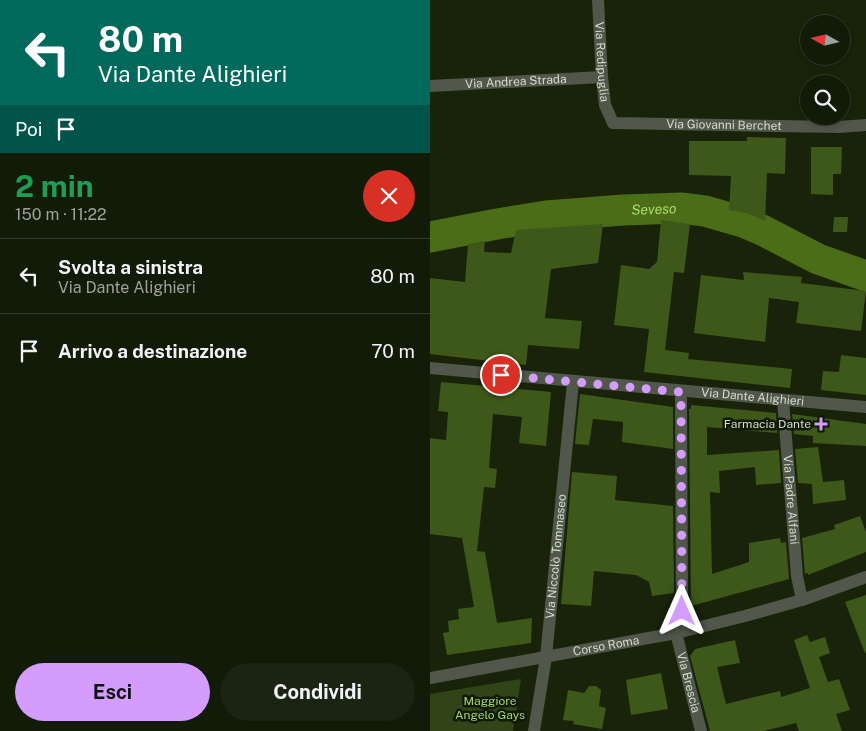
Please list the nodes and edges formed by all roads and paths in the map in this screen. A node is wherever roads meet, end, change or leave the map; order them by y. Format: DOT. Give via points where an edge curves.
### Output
graph roads {
  1 [pos="598,0"];
  2 [pos="602,77"];
  3 [pos="430,86"];
  4 [pos="613,123"];
  5 [pos="866,125"];
  6 [pos="430,368"];
  7 [pos="572,382"];
  8 [pos="681,392"];
  9 [pos="783,400"];
  10 [pos="866,407"];
  11 [pos="866,577"];
  12 [pos="802,600"];
  13 [pos="680,632"];
  14 [pos="546,657"];
  15 [pos="430,678"];
  16 [pos="534,731"];
  17 [pos="701,731"];
  1 -- 2 [label="street, Via Redipuglia"];
  2 -- 3 [label="street, Via Andrea Strada"];
  2 -- 4 [label="street, Via Redipuglia" via="605,105"];
  4 -- 5 [label="street, Via Giovanni Berchet"];
  6 -- 7 [label="street, Via Dante Alighieri"];
  7 -- 8 [label="street, Via Dante Alighieri"];
  7 -- 14 [label="street, Via Niccolò Tommaseo"];
  8 -- 9 [label="street, Via Dante Alighieri"];
  8 -- 13 [label="street, Via Brescia"];
  9 -- 10 [label="street, Via Dante Alighieri"];
  9 -- 12 [label="street, Via Padre Alfani"];
  11 -- 12 [label="street, Corso Roma"];
  12 -- 13 [label="street, Corso Roma"];
  13 -- 14 [label="street, Corso Roma"];
  13 -- 17 [label="street, Via Brescia"];
  14 -- 15 [label="street, Corso Roma"];
  14 -- 16 [label="street, Via Niccolò Tommaseo"];
}
